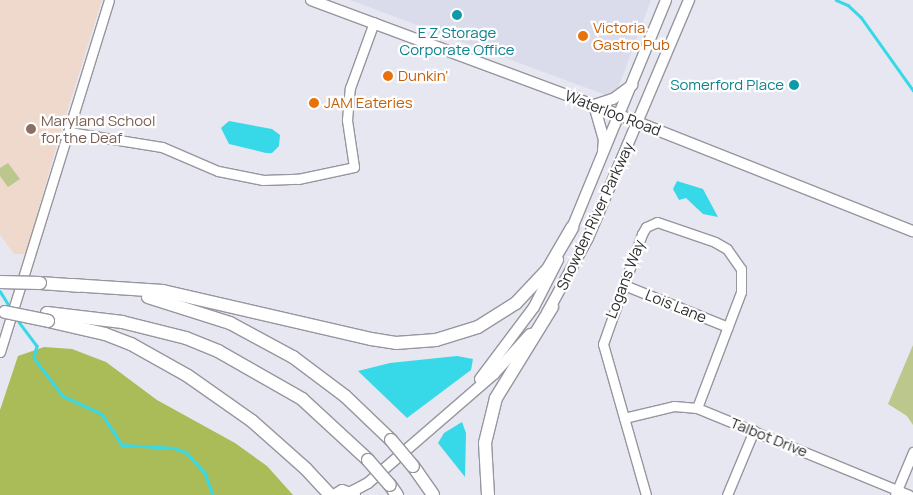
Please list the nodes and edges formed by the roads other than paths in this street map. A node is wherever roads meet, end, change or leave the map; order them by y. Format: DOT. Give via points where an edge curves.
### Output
graph roads {
  1 [pos="109,0"];
  2 [pos="310,0"];
  3 [pos="666,0"];
  4 [pos="689,0"];
  5 [pos="374,22"];
  6 [pos="633,84"];
  7 [pos="594,105"];
  8 [pos="621,116"];
  9 [pos="637,123"];
  10 [pos="69,132"];
  11 [pos="602,159"];
  12 [pos="572,228"];
  13 [pos="913,231"];
  14 [pos="0,282"];
  15 [pos="71,285"];
  16 [pos="624,285"];
  17 [pos="552,307"];
  18 [pos="2,312"];
  19 [pos="47,317"];
  20 [pos="728,327"];
  21 [pos="0,352"];
  22 [pos="457,404"];
  23 [pos="697,408"];
  24 [pos="624,418"];
  25 [pos="754,430"];
  26 [pos="913,452"];
  27 [pos="393,490"];
  28 [pos="896,493"];
  29 [pos="356,494"];
  30 [pos="330,495"];
  31 [pos="334,495"];
  32 [pos="433,495"];
  33 [pos="488,495"];
  34 [pos="646,495"];
  35 [pos="726,495"];
  36 [pos="909,495"];
  1 -- 10 [label="street"];
  2 -- 5 [label="main road, Waterloo Road"];
  3 -- 6 [label="main road, Snowden River Parkway"];
  4 -- 9 [label="main road, Snowden River Parkway"];
  5 -- 7 [label="main road, Waterloo Road"];
  5 -- 10 [label="street" via="348,101 347,126 354,167 298,179 263,180 218,171 162,146"];
  6 -- 7 [label="main road" via="613,99"];
  6 -- 8 [label="main road, Snowden River Parkway"];
  7 -- 8 [label="main road, Waterloo Road"];
  7 -- 11 [label="main road" via="604,139"];
  8 -- 9 [label="main road, Waterloo Road"];
  8 -- 11 [label="main road, Snowden River Parkway"];
  9 -- 13 [label="main road, Waterloo Road"];
  9 -- 17 [label="main road, Snowden River Parkway" via="584,246"];
  10 -- 21 [label="street"];
  11 -- 12 [label="main road, Snowden River Parkway"];
  12 -- 15 [label="highway" via="548,269 516,303 478,327 436,340 396,342 371,339 164,291"];
  12 -- 22 [label="main road, Snowden River Parkway" via="534,307 495,361"];
  14 -- 15 [label="highway, bridge"];
  15 -- 32 [label="highway, bridge" via="163,300 230,323 285,352 321,376 391,440"];
  16 -- 20 [label="street, Lois Lane"];
  16 -- 20 [label="street, Logans Way" via="642,234 651,224 665,222 715,242 736,260 743,282"];
  16 -- 24 [label="street, Logans Way" via="603,344"];
  17 -- 22 [label="main road, Snowden River Parkway" via="494,374"];
  17 -- 33 [label="highway" via="496,398 485,443"];
  18 -- 19 [label="highway, bridge"];
  19 -- 27 [label="highway, bridge" via="122,322 179,336 218,351 302,399 368,460"];
  19 -- 30 [label="highway" via="131,344 188,376 252,421"];
  20 -- 23 [label="street, Logans Way"];
  22 -- 29 [label="main road, Snowden River Parkway"];
  23 -- 24 [label="street, Talbot Drive" via="674,406"];
  23 -- 25 [label="street, Talbot Drive"];
  24 -- 34 [label="street, Logans Way"];
  25 -- 28 [label="street, Talbot Drive"];
  25 -- 35 [label="street"];
  26 -- 28 [label="street"];
  28 -- 36 [label="street, Talbot Drive"];
  29 -- 31 [label="main road, Snowden River Parkway" via="342,490"];
}
